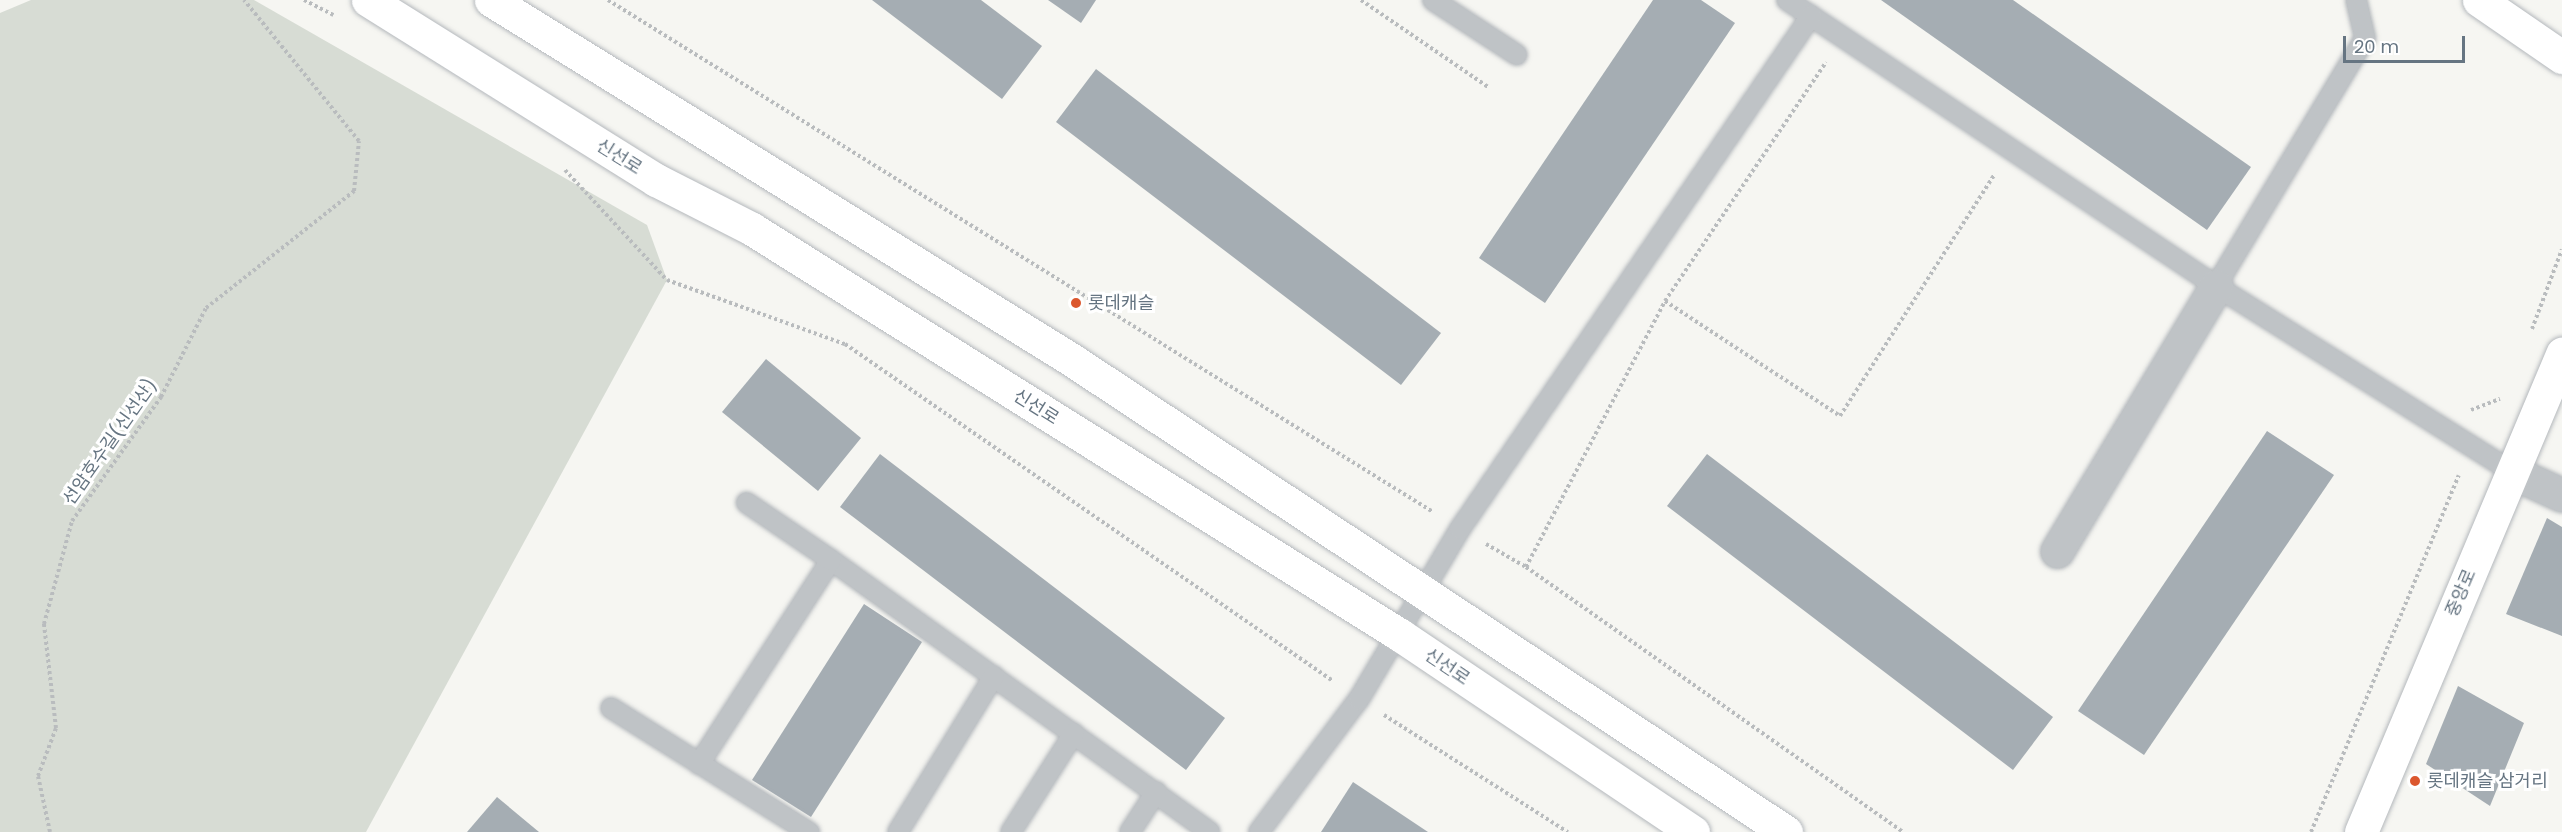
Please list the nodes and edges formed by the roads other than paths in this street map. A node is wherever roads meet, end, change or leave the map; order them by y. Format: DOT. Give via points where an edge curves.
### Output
graph roads {
  1 [pos="368,0"];
  2 [pos="491,0"];
  3 [pos="1433,0"];
  4 [pos="1787,0"];
  5 [pos="2356,0"];
  6 [pos="2479,0"];
  7 [pos="1811,16"];
  8 [pos="1517,56"];
  9 [pos="2562,57"];
  10 [pos="2216,286"];
  11 [pos="2562,354"];
  12 [pos="2512,472"];
  13 [pos="2562,495"];
  14 [pos="747,503"];
  15 [pos="2057,551"];
  16 [pos="831,560"];
  17 [pos="1423,592"];
  18 [pos="1400,635"];
  19 [pos="994,676"];
  20 [pos="610,708"];
  21 [pos="1074,733"];
  22 [pos="699,764"];
  23 [pos="1156,792"];
  24 [pos="809,832"];
  25 [pos="898,832"];
  26 [pos="1011,832"];
  27 [pos="1130,832"];
  28 [pos="1209,832"];
  29 [pos="1259,832"];
  30 [pos="1693,832"];
  31 [pos="1786,832"];
  32 [pos="2361,832"];
  1 -- 18 [label="main road, 신선로" via="656,180 752,229"];
  2 -- 17 [label="main road" via="1072,360"];
  3 -- 8 [label="lane"];
  4 -- 7 [label="lane"];
  5 -- 10 [label="lane" via="2365,38"];
  6 -- 9 [label="main road"];
  7 -- 10 [label="lane"];
  7 -- 17 [label="lane" via="1460,529"];
  10 -- 12 [label="lane"];
  10 -- 15 [label="street"];
  11 -- 12 [label="main road, 중앙로"];
  12 -- 13 [label="street"];
  12 -- 32 [label="main road, 중앙로"];
  14 -- 16 [label="lane"];
  16 -- 19 [label="lane"];
  16 -- 22 [label="lane"];
  17 -- 18 [label="lane"];
  17 -- 31 [label="main road"];
  18 -- 29 [label="lane" via="1359,699"];
  18 -- 30 [label="main road, 신선로"];
  19 -- 21 [label="lane"];
  19 -- 25 [label="lane"];
  20 -- 22 [label="lane"];
  21 -- 23 [label="lane"];
  21 -- 26 [label="lane"];
  22 -- 24 [label="lane"];
  23 -- 27 [label="lane"];
  23 -- 28 [label="lane"];
}
